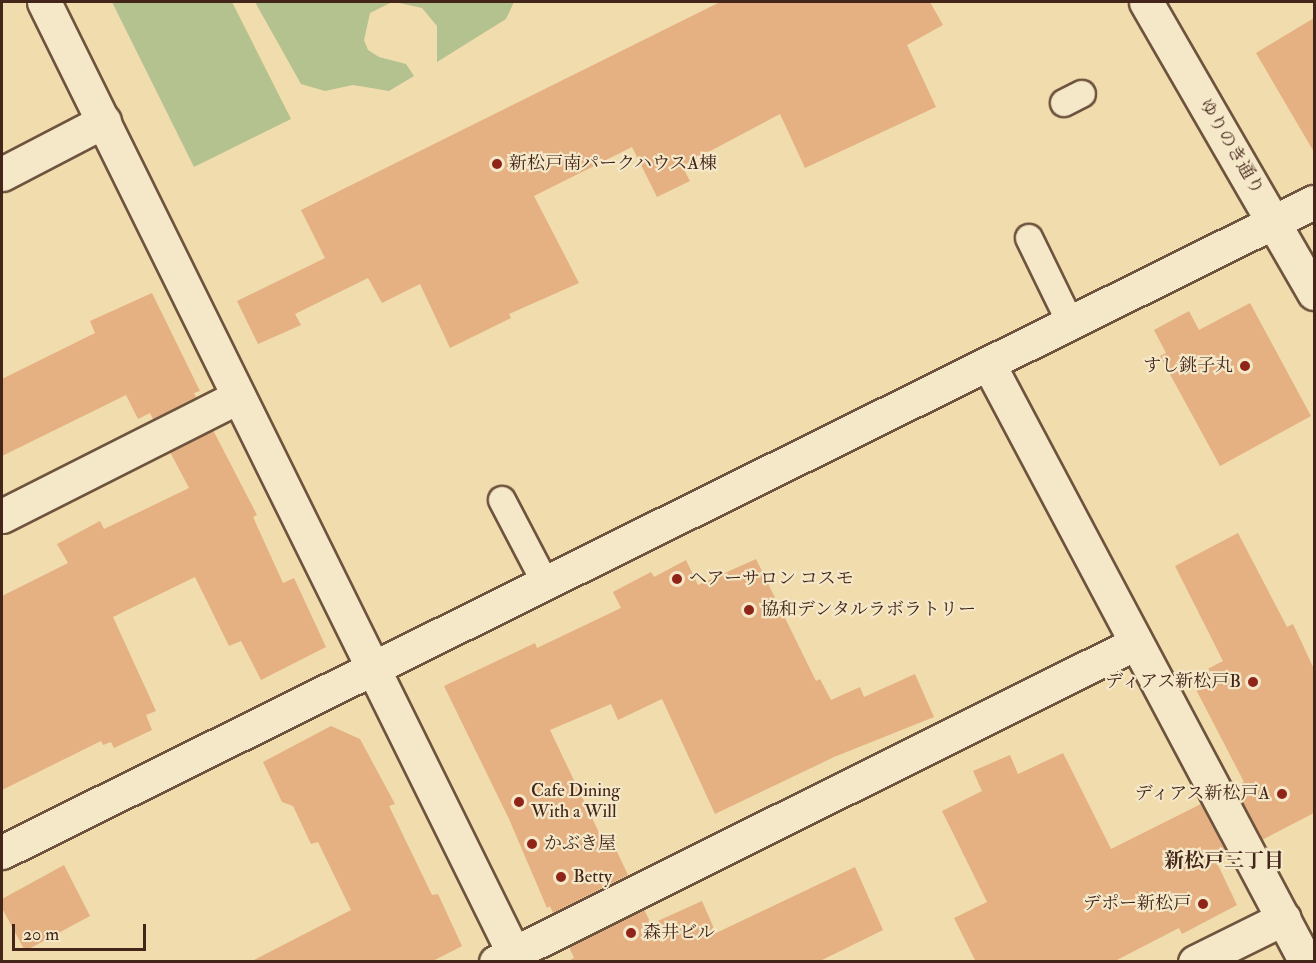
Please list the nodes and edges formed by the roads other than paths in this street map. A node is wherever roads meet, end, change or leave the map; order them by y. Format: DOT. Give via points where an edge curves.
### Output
graph roads {
  1 [pos="44,2"];
  2 [pos="1146,2"];
  3 [pos="104,121"];
  4 [pos="2,174"];
  5 [pos="1314,202"];
  6 [pos="1276,221"];
  7 [pos="1029,238"];
  8 [pos="1314,293"];
  9 [pos="1071,324"];
  10 [pos="989,365"];
  11 [pos="238,397"];
  12 [pos="502,500"];
  13 [pos="2,516"];
  14 [pos="546,584"];
  15 [pos="1136,644"];
  16 [pos="375,668"];
  17 [pos="2,852"];
  18 [pos="1284,918"];
  19 [pos="509,958"];
  20 [pos="1195,962"];
  21 [pos="1306,962"];
  1 -- 3 [label="street"];
  2 -- 6 [label="street, ゆりのき通り"];
  3 -- 4 [label="street"];
  3 -- 11 [label="street"];
  5 -- 6 [label="street"];
  6 -- 8 [label="street, ゆりのき通り"];
  6 -- 9 [label="street"];
  7 -- 9 [label="lane"];
  9 -- 10 [label="street"];
  10 -- 14 [label="street"];
  10 -- 15 [label="street"];
  11 -- 13 [label="street"];
  11 -- 16 [label="street"];
  12 -- 14 [label="lane"];
  14 -- 16 [label="street"];
  15 -- 18 [label="street"];
  15 -- 19 [label="street"];
  16 -- 17 [label="street"];
  16 -- 19 [label="street"];
  18 -- 20 [label="street"];
  18 -- 21 [label="street"];
}
